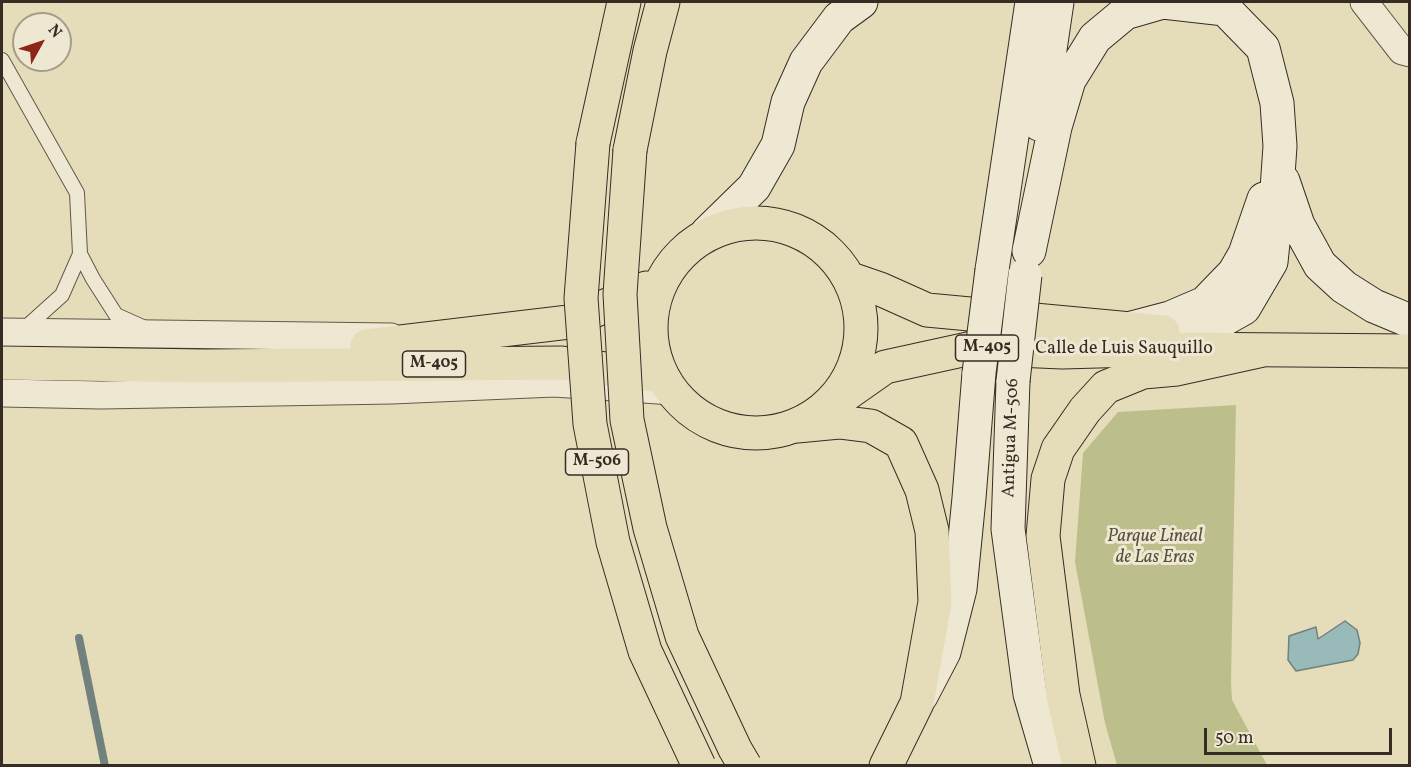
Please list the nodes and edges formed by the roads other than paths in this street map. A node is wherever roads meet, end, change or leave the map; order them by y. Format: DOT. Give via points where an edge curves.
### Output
graph roads {
  1 [pos="624,2"];
  2 [pos="663,2"];
  3 [pos="861,2"];
  4 [pos="1032,2"];
  5 [pos="1057,2"];
  6 [pos="1364,2"];
  7 [pos="1219,5"];
  8 [pos="1410,53"];
  9 [pos="2,60"];
  10 [pos="1278,167"];
  11 [pos="707,233"];
  12 [pos="81,255"];
  13 [pos="1027,263"];
  14 [pos="851,279"];
  15 [pos="659,283"];
  16 [pos="1410,321"];
  17 [pos="1132,328"];
  18 [pos="1410,331"];
  19 [pos="11,333"];
  20 [pos="158,334"];
  21 [pos="437,338"];
  22 [pos="1204,340"];
  23 [pos="1259,351"];
  24 [pos="1410,351"];
  25 [pos="2,363"];
  26 [pos="205,366"];
  27 [pos="667,384"];
  28 [pos="2,393"];
  29 [pos="808,420"];
  30 [pos="917,704"];
  31 [pos="699,765"];
  32 [pos="745,765"];
  33 [pos="886,765"];
  34 [pos="1051,765"];
  35 [pos="1079,765"];
  1 -- 31 [label="main road, M-506, bridge" via="593,143 581,298 590,424 613,542 645,651"];
  2 -- 32 [label="main road, M-506, bridge" via="630,150 620,294 627,420 650,528 682,636"];
  3 -- 11 [label="street" via="839,18 806,62 788,102 778,145 754,187"];
  4 -- 30 [label="street, Antigua M-506, bridge" via="979,373 960,589 944,652"];
  5 -- 13 [label="street, Antigua M-506" via="1039,124"];
  6 -- 8 [label="street" via="1402,51"];
  7 -- 10 [label="street" via="1263,48 1277,103"];
  7 -- 13 [label="street" via="1163,2 1125,14 1095,38 1069,80"];
  9 -- 12 [label="lane" via="76,193"];
  10 -- 16 [label="street" via="1298,225 1320,265 1374,306"];
  10 -- 17 [label="street" via="1234,273 1205,303"];
  10 -- 22 [label="street" via="1271,262 1245,308"];
  11 -- 14 [label="main road, M-405" via="746,222 765,222 801,231 836,258"];
  11 -- 15 [label="main road, M-405" via="674,260"];
  12 -- 19 [label="lane" via="62,295"];
  12 -- 20 [label="lane" via="117,315"];
  13 -- 34 [label="street, Antigua M-506, bridge" via="1014,381 1008,529 1030,694"];
  14 -- 17 [label="main road, Calle de Luis Sauquillo / M-405" via="927,310"];
  14 -- 29 [label="main road, M-405" via="862,322 861,345 848,380"];
  15 -- 21 [label="main road, M-405" via="569,322"];
  15 -- 27 [label="main road, M-405" via="650,322 654,360"];
  17 -- 22 [label="main road, Calle de Luis Sauquillo / M-405"];
  18 -- 22 [label="main road, Calle de Luis Sauquillo"];
  19 -- 20 [label="street"];
  20 -- 21 [label="street"];
  21 -- 26 [label="main road, M-405"];
  22 -- 23 [label="main road, Calle de Luis Sauquillo"];
  22 -- 29 [label="main road, Calle de Luis Sauquillo / M-405" via="1171,349 1062,352 972,348 885,367"];
  23 -- 24 [label="main road, Calle de Luis Sauquillo"];
  23 -- 35 [label="main road" via="1177,369 1143,372 1106,387 1084,410 1059,449 1048,479 1043,536 1063,695"];
  25 -- 26 [label="main road, M-405"];
  26 -- 27 [label="main road, M-405" via="562,363"];
  27 -- 28 [label="street" via="554,383 101,395"];
  27 -- 29 [label="main road, M-405" via="692,413 725,429 760,434"];
  29 -- 30 [label="main road" via="871,426 901,443 922,490 932,531 935,602"];
  30 -- 33 [label="main road"];
}
